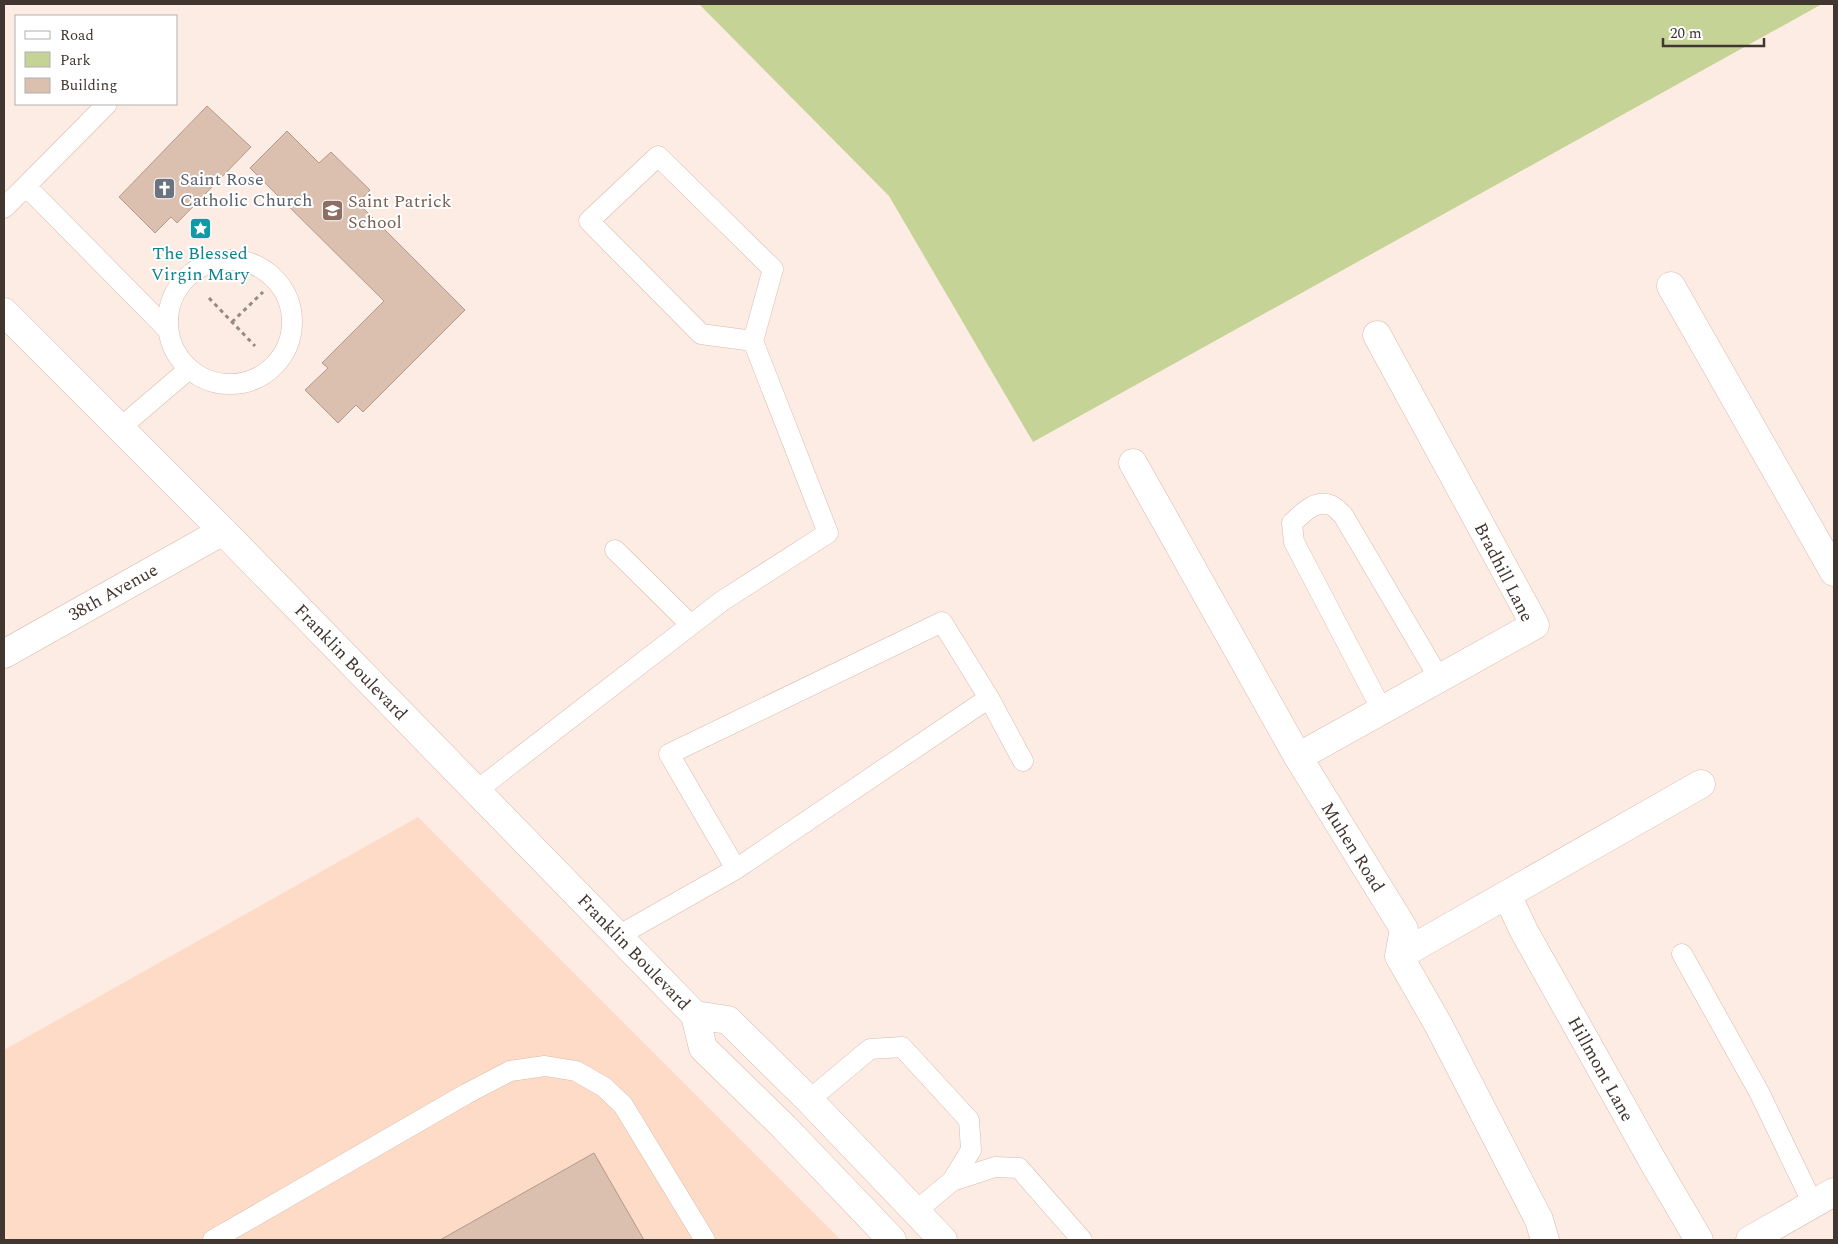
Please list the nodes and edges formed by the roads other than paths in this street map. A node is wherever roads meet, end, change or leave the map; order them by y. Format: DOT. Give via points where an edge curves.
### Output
graph roads {
  1 [pos="106,105"];
  2 [pos="26,186"];
  3 [pos="4,208"];
  4 [pos="1671,286"];
  5 [pos="4,312"];
  6 [pos="168,330"];
  7 [pos="1377,335"];
  8 [pos="753,341"];
  9 [pos="189,369"];
  10 [pos="120,428"];
  11 [pos="1133,463"];
  12 [pos="222,531"];
  13 [pos="615,550"];
  14 [pos="1834,572"];
  15 [pos="691,625"];
  16 [pos="4,654"];
  17 [pos="1439,678"];
  18 [pos="989,698"];
  19 [pos="1382,710"];
  20 [pos="1298,757"];
  21 [pos="1023,761"];
  22 [pos="1701,784"];
  23 [pos="476,791"];
  24 [pos="736,869"];
  25 [pos="1507,895"];
  26 [pos="618,936"];
  27 [pos="1682,954"];
  28 [pos="1399,956"];
  29 [pos="695,1015"];
  30 [pos="809,1100"];
  31 [pos="952,1181"];
  32 [pos="1824,1198"];
  33 [pos="916,1210"];
  34 [pos="213,1240"];
  35 [pos="705,1240"];
  36 [pos="892,1240"];
  37 [pos="943,1240"];
  38 [pos="1082,1240"];
  39 [pos="1545,1240"];
  40 [pos="1699,1240"];
  41 [pos="1750,1240"];
  1 -- 2 [label="lane"];
  2 -- 3 [label="lane"];
  2 -- 6 [label="lane"];
  4 -- 14 [label="street"];
  5 -- 10 [label="street, Franklin Boulevard"];
  6 -- 9 [label="lane" via="171,344"];
  6 -- 9 [label="lane" via="168,313 177,290 188,277 207,265 238,260 253,264 275,280 286,295 292,325 289,340 273,366 258,377 240,383 222,383"];
  7 -- 17 [label="street, Bradhill Lane" via="1535,625"];
  8 -- 8 [label="lane" via="773,269 658,156 589,221 701,334"];
  8 -- 15 [label="lane" via="828,532"];
  9 -- 10 [label="lane"];
  10 -- 12 [label="street, Franklin Boulevard"];
  11 -- 20 [label="street, Muhen Road"];
  12 -- 16 [label="street, 38th Avenue"];
  12 -- 23 [label="street, Franklin Boulevard"];
  13 -- 15 [label="lane"];
  15 -- 23 [label="lane"];
  17 -- 19 [label="street, Bradhill Lane"];
  17 -- 19 [label="lane" via="1343,515 1330,505 1318,504 1305,510 1292,523 1294,542"];
  18 -- 21 [label="lane"];
  18 -- 24 [label="lane"];
  18 -- 24 [label="lane" via="942,622 669,754"];
  19 -- 20 [label="street, Bradhill Lane"];
  20 -- 28 [label="street, Muhen Road" via="1404,929"];
  22 -- 25 [label="street"];
  23 -- 26 [label="street, Franklin Boulevard"];
  24 -- 26 [label="lane"];
  25 -- 28 [label="street"];
  25 -- 40 [label="street, Hillmont Lane"];
  26 -- 29 [label="street, Franklin Boulevard"];
  27 -- 32 [label="lane" via="1759,1092"];
  28 -- 39 [label="street" via="1440,1026 1539,1220"];
  29 -- 30 [label="street, Franklin Boulevard" via="728,1020"];
  29 -- 36 [label="street, Franklin Boulevard" via="704,1048"];
  30 -- 31 [label="lane" via="870,1048 902,1047 969,1120 971,1150"];
  30 -- 33 [label="street, Franklin Boulevard"];
  31 -- 33 [label="lane"];
  31 -- 38 [label="lane" via="994,1167 1019,1168"];
  32 -- 41 [label="street"];
  33 -- 37 [label="street, Franklin Boulevard"];
  34 -- 35 [label="lane" via="466,1094 510,1071 545,1066 576,1071 604,1087 623,1105"];
}
